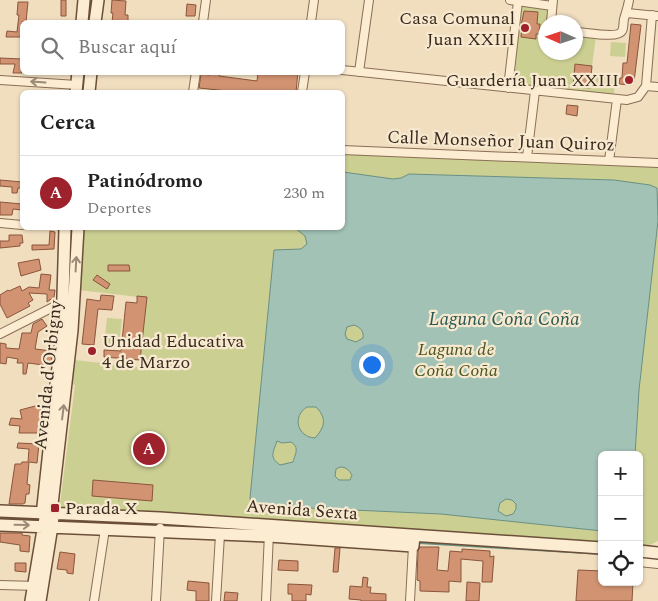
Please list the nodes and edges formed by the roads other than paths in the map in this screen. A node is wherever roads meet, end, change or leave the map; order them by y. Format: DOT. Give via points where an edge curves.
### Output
graph roads {
  1 [pos="84,0"];
  2 [pos="98,0"];
  3 [pos="206,0"];
  4 [pos="314,0"];
  5 [pos="369,0"];
  6 [pos="514,0"];
  7 [pos="629,0"];
  8 [pos="553,3"];
  9 [pos="627,13"];
  10 [pos="655,16"];
  11 [pos="82,20"];
  12 [pos="95,20"];
  13 [pos="203,20"];
  14 [pos="311,20"];
  15 [pos="583,33"];
  16 [pos="345,70"];
  17 [pos="359,72"];
  18 [pos="78,75"];
  19 [pos="91,75"];
  20 [pos="196,75"];
  21 [pos="305,75"];
  22 [pos="0,80"];
  23 [pos="646,86"];
  24 [pos="658,87"];
  25 [pos="508,88"];
  26 [pos="76,89"];
  27 [pos="89,90"];
  28 [pos="193,90"];
  29 [pos="302,90"];
  30 [pos="535,91"];
  31 [pos="617,99"];
  32 [pos="345,150"];
  33 [pos="527,157"];
  34 [pos="609,161"];
  35 [pos="658,164"];
  36 [pos="0,223"];
  37 [pos="20,225"];
  38 [pos="65,230"];
  39 [pos="78,230"];
  40 [pos="69,301"];
  41 [pos="0,334"];
  42 [pos="0,511"];
  43 [pos="48,520"];
  44 [pos="0,525"];
  45 [pos="160,526"];
  46 [pos="105,529"];
  47 [pos="269,531"];
  48 [pos="220,535"];
  49 [pos="414,541"];
  50 [pos="598,548"];
  51 [pos="643,551"];
  52 [pos="658,553"];
  53 [pos="643,562"];
  54 [pos="658,564"];
  55 [pos="0,585"];
  56 [pos="38,586"];
  57 [pos="31,601"];
  58 [pos="40,601"];
  59 [pos="94,601"];
  60 [pos="156,601"];
  61 [pos="216,601"];
  62 [pos="266,601"];
  63 [pos="410,601"];
  1 -- 11 [label="main road"];
  2 -- 12 [label="main road"];
  3 -- 13 [label="street"];
  4 -- 14 [label="street"];
  5 -- 17 [label="street"];
  6 -- 8 [label="street"];
  6 -- 25 [label="street"];
  7 -- 9 [label="street"];
  9 -- 10 [label="street"];
  9 -- 15 [label="street" via="622,31 615,35"];
  10 -- 23 [label="street"];
  16 -- 17 [label="street"];
  17 -- 25 [label="street"];
  18 -- 26 [label="main road"];
  19 -- 27 [label="main road"];
  20 -- 28 [label="street"];
  21 -- 29 [label="street"];
  26 -- 22 [label="street, one-way"];
  23 -- 24 [label="street"];
  23 -- 31 [label="street" via="635,99"];
  25 -- 30 [label="street"];
  30 -- 31 [label="street"];
  30 -- 33 [label="street"];
  31 -- 34 [label="street"];
  32 -- 33 [label="street, Calle Monseñor Juan Quiroz"];
  33 -- 34 [label="street, Calle Monseñor Juan Quiroz"];
  34 -- 35 [label="street, Calle Monseñor Juan Quiroz"];
  36 -- 37 [label="street"];
  38 -- 40 [label="main road, Avenida d'Orbigny"];
  40 -- 39 [label="main road, Avenida d'Orbigny, one-way"];
  40 -- 41 [label="street"];
  40 -- 43 [label="main road, Avenida d'Orbigny" via="62,330"];
  42 -- 43 [label="main road, Avenida Sexta"];
  44 -- 43 [label="main road, Avenida Sexta, one-way"];
  43 -- 45 [label="main road, Avenida Sexta"];
  43 -- 46 [label="main road, Avenida Sexta"];
  43 -- 56 [label="main road, Avenida d'Orbigny"];
  45 -- 46 [label="main road, Avenida Sexta"];
  45 -- 47 [label="main road, Avenida Sexta"];
  45 -- 48 [label="main road, Avenida Sexta"];
  45 -- 60 [label="street"];
  46 -- 59 [label="street"];
  47 -- 48 [label="main road, Avenida Sexta"];
  47 -- 49 [label="main road, Avenida Sexta"];
  47 -- 62 [label="street"];
  48 -- 61 [label="street"];
  49 -- 50 [label="main road, Avenida Sexta"];
  49 -- 63 [label="street"];
  51 -- 52 [label="main road"];
  53 -- 54 [label="street"];
  55 -- 56 [label="street"];
  56 -- 57 [label="main road"];
  56 -- 58 [label="main road"];
}
